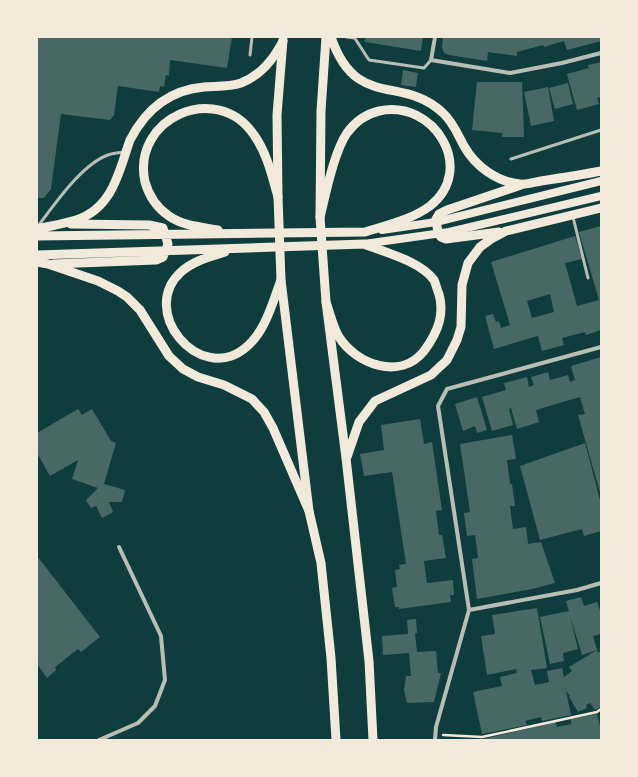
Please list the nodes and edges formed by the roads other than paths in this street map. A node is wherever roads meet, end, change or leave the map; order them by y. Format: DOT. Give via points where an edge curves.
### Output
graph roads {
  1 [pos="252,37"];
  2 [pos="326,37"];
  3 [pos="331,37"];
  4 [pos="347,37"];
  5 [pos="435,37"];
  6 [pos="354,38"];
  7 [pos="283,39"];
  8 [pos="601,53"];
  9 [pos="250,55"];
  10 [pos="431,60"];
  11 [pos="601,130"];
  12 [pos="125,152"];
  13 [pos="511,159"];
  14 [pos="601,171"];
  15 [pos="601,181"];
  16 [pos="521,185"];
  17 [pos="601,196"];
  18 [pos="278,197"];
  19 [pos="601,208"];
  20 [pos="573,215"];
  21 [pos="320,217"];
  22 [pos="57,224"];
  23 [pos="37,228"];
  24 [pos="506,231"];
  25 [pos="365,232"];
  26 [pos="241,234"];
  27 [pos="37,236"];
  28 [pos="364,244"];
  29 [pos="240,248"];
  30 [pos="37,255"];
  31 [pos="37,262"];
  32 [pos="48,264"];
  33 [pos="588,278"];
  34 [pos="281,280"];
  35 [pos="326,302"];
  36 [pos="601,346"];
  37 [pos="346,458"];
  38 [pos="309,511"];
  39 [pos="119,547"];
  40 [pos="601,583"];
  41 [pos="469,610"];
  42 [pos="99,740"];
  43 [pos="336,740"];
  44 [pos="373,740"];
  45 [pos="435,740"];
  1 -- 9 [label="lane"];
  2 -- 21 [label="main road" via="320,111"];
  3 -- 16 [label="main road" via="343,62 360,80 418,98 436,107 450,122 478,164 495,176"];
  4 -- 6 [label="lane"];
  5 -- 10 [label="street"];
  6 -- 10 [label="lane" via="369,60 424,68"];
  7 -- 12 [label="main road" via="272,60 250,78 232,85 203,87 179,93 160,102 138,124"];
  7 -- 18 [label="main road" via="277,115"];
  8 -- 10 [label="street" via="510,73"];
  11 -- 13 [label="lane"];
  12 -- 22 [label="main road" via="112,190 103,203 77,220"];
  12 -- 23 [label="lane" via="109,155 90,165 67,189"];
  14 -- 16 [label="main road"];
  15 -- 25 [label="main road" via="436,222"];
  16 -- 24 [label="main road" via="447,210 436,219 438,233 446,239"];
  17 -- 28 [label="main road" via="449,232"];
  18 -- 26 [label="main road" via="265,155 254,134 236,117 210,108 198,108 179,114 161,126 154,135 144,164 146,185 154,202 170,217 192,225"];
  18 -- 34 [label="main road"];
  19 -- 20 [label="main road"];
  20 -- 24 [label="main road"];
  20 -- 33 [label="lane"];
  21 -- 25 [label="main road" via="336,157 343,140 354,126 375,112 403,110 417,115 435,128 446,146 450,176 443,192 431,205 414,216"];
  21 -- 35 [label="main road"];
  22 -- 23 [label="main road"];
  22 -- 32 [label="main road" via="149,224 163,228 168,244 163,257 156,260"];
  24 -- 37 [label="main road" via="480,247 468,263 462,285 461,327 446,360 431,375 375,401 359,422"];
  25 -- 26 [label="main road"];
  26 -- 27 [label="main road"];
  28 -- 29 [label="main road"];
  28 -- 35 [label="main road" via="422,269 434,281 442,305 440,321 424,352 407,364 392,367 367,362 353,353 338,335"];
  29 -- 30 [label="main road"];
  29 -- 34 [label="main road" via="197,262 182,271 169,289 166,304 172,328 194,351 216,358 230,356 244,349 262,327"];
  31 -- 32 [label="main road"];
  32 -- 38 [label="main road" via="98,281 122,294 140,310 170,356 183,369 245,394 259,406 273,428"];
  34 -- 38 [label="main road"];
  35 -- 37 [label="main road"];
  36 -- 41 [label="street" via="447,389 438,406"];
  37 -- 44 [label="main road" via="369,661"];
  38 -- 43 [label="main road" via="321,563 332,658"];
  39 -- 42 [label="street" via="161,636 165,680 155,706 138,723"];
  40 -- 41 [label="street" via="577,590"];
  41 -- 45 [label="street" via="436,727"];
}
